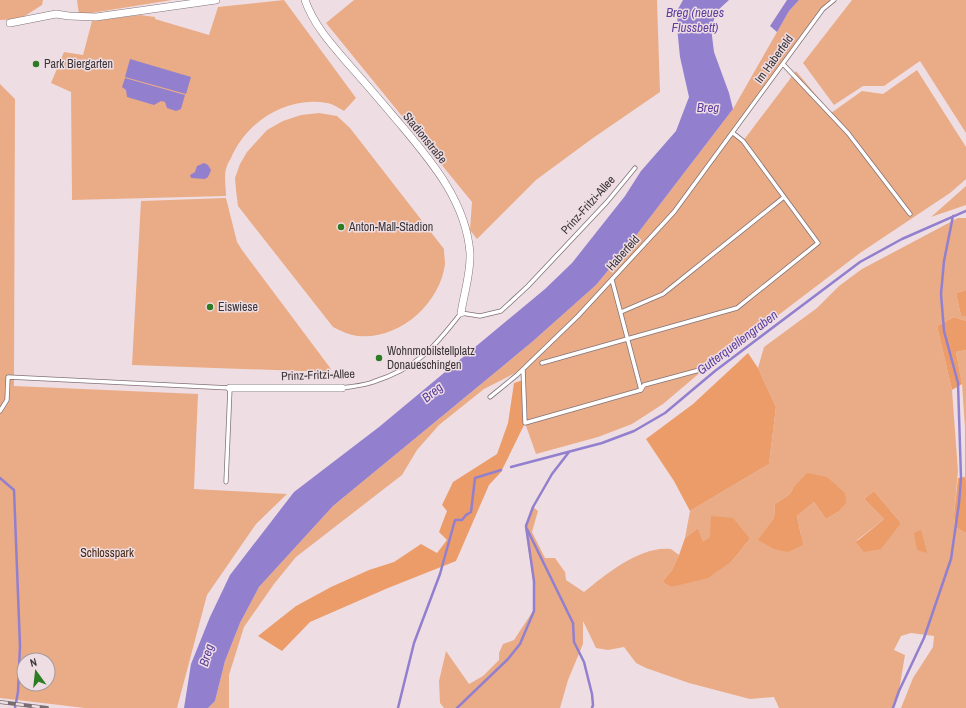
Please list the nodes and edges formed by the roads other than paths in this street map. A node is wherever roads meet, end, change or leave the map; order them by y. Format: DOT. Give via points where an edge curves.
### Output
graph roads {
  1 [pos="216,0"];
  2 [pos="305,0"];
  3 [pos="834,0"];
  4 [pos="10,23"];
  5 [pos="783,64"];
  6 [pos="733,133"];
  7 [pos="634,168"];
  8 [pos="784,197"];
  9 [pos="910,214"];
  10 [pos="612,280"];
  11 [pos="621,312"];
  12 [pos="461,313"];
  13 [pos="628,339"];
  14 [pos="542,363"];
  15 [pos="708,368"];
  16 [pos="523,369"];
  17 [pos="230,388"];
  18 [pos="342,388"];
  19 [pos="641,390"];
  20 [pos="490,398"];
  21 [pos="0,411"];
  22 [pos="226,482"];
  1 -- 4 [label="street" via="96,17 56,14"];
  2 -- 12 [label="street, Stadionstraße" via="319,29 422,150 455,199 468,236 470,255"];
  3 -- 5 [label="lane, Im Haberfeld" via="823,9"];
  5 -- 6 [label="lane, Im Haberfeld"];
  5 -- 9 [label="lane" via="848,133"];
  6 -- 8 [label="lane" via="743,141"];
  6 -- 10 [label="lane, Haberfeld" via="674,212"];
  7 -- 12 [label="lane, Prinz-Fritzi-Allee" via="608,202 501,311 480,316"];
  8 -- 11 [label="lane" via="663,294"];
  8 -- 13 [label="lane" via="818,243 736,308"];
  10 -- 11 [label="lane"];
  10 -- 16 [label="lane, Haberfeld"];
  11 -- 13 [label="lane"];
  12 -- 18 [label="lane, Prinz-Fritzi-Allee" via="427,354 401,372 372,383"];
  13 -- 14 [label="lane"];
  13 -- 19 [label="lane"];
  15 -- 19 [label="lane" via="644,385"];
  16 -- 19 [label="lane" via="525,423"];
  16 -- 20 [label="lane, Haberfeld"];
  17 -- 18 [label="street, Prinz-Fritzi-Allee"];
  17 -- 21 [label="lane, Prinz-Fritzi-Allee" via="8,377 7,400"];
  17 -- 22 [label="lane"];
}
